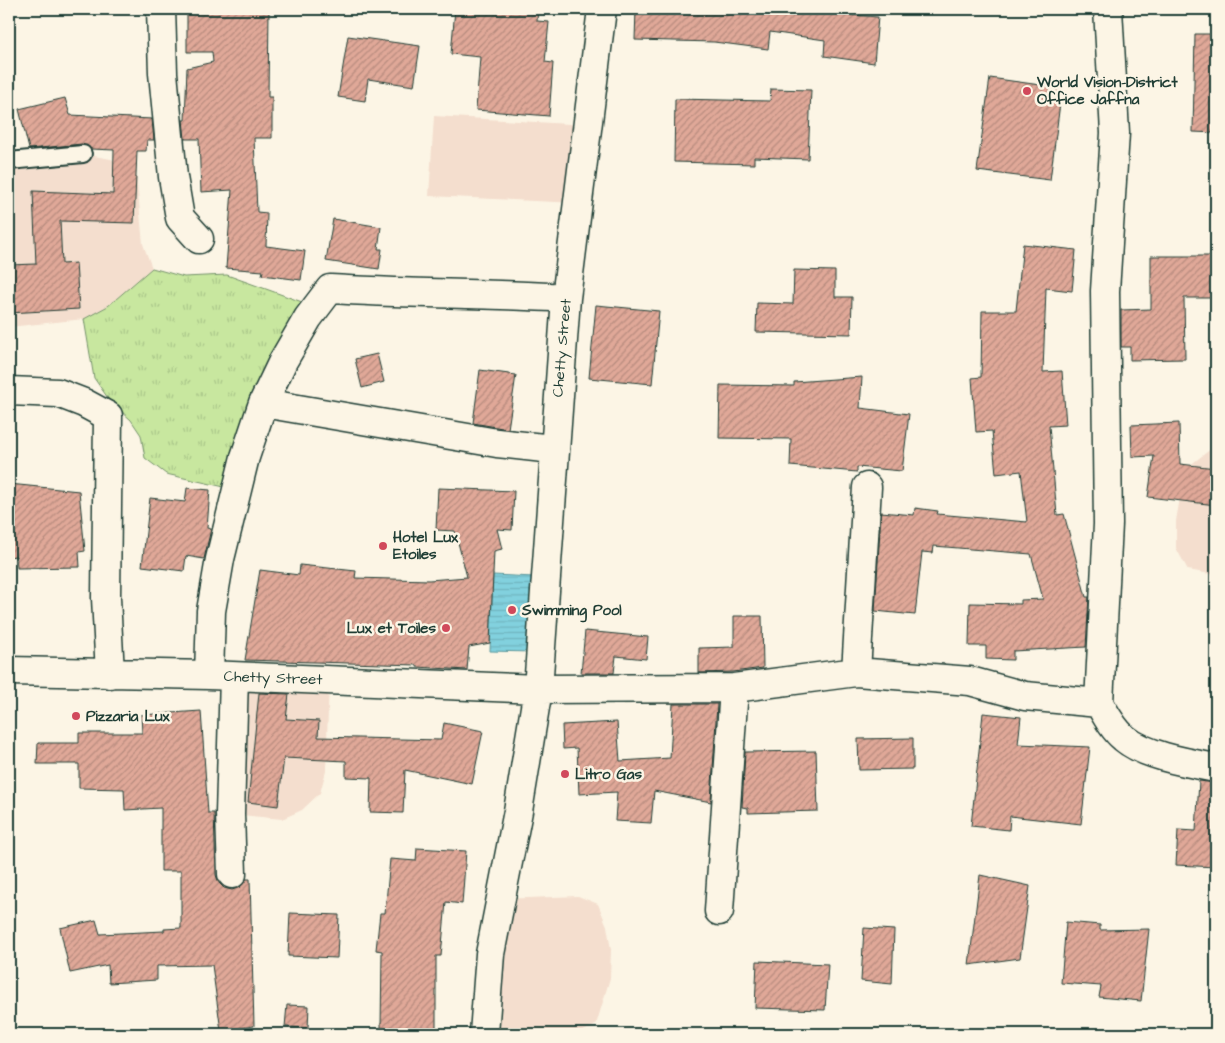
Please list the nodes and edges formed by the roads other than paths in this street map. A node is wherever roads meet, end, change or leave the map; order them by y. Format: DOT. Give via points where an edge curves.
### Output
graph roads {
  1 [pos="161,9"];
  2 [pos="602,9"];
  3 [pos="1108,9"];
  4 [pos="83,154"];
  5 [pos="9,161"];
  6 [pos="199,239"];
  7 [pos="566,298"];
  8 [pos="9,391"];
  9 [pos="263,403"];
  10 [pos="554,449"];
  11 [pos="867,487"];
  12 [pos="9,671"];
  13 [pos="856,672"];
  14 [pos="110,674"];
  15 [pos="222,676"];
  16 [pos="734,688"];
  17 [pos="538,689"];
  18 [pos="1099,703"];
  19 [pos="1216,768"];
  20 [pos="232,874"];
  21 [pos="719,911"];
  22 [pos="484,1034"];
  1 -- 6 [label="street" via="163,73 173,177 180,218"];
  2 -- 7 [label="street, Chetty Street"];
  3 -- 18 [label="street" via="1115,133 1105,291 1108,524"];
  4 -- 5 [label="lane"];
  7 -- 9 [label="street" via="330,289 308,318"];
  7 -- 10 [label="street, Chetty Street"];
  8 -- 14 [label="street" via="58,393 108,416 106,598"];
  9 -- 10 [label="street" via="497,443"];
  9 -- 15 [label="street" via="245,457 211,611"];
  10 -- 17 [label="street, Chetty Street"];
  11 -- 13 [label="street"];
  12 -- 14 [label="street, Chetty Street"];
  13 -- 16 [label="street"];
  13 -- 18 [label="street" via="970,681 1025,696"];
  14 -- 15 [label="street, Chetty Street"];
  15 -- 17 [label="street, Chetty Street"];
  15 -- 20 [label="street"];
  16 -- 17 [label="street"];
  16 -- 21 [label="street"];
  17 -- 22 [label="street, Chetty Street" via="490,954"];
  18 -- 19 [label="street" via="1124,738 1144,750"];
}
